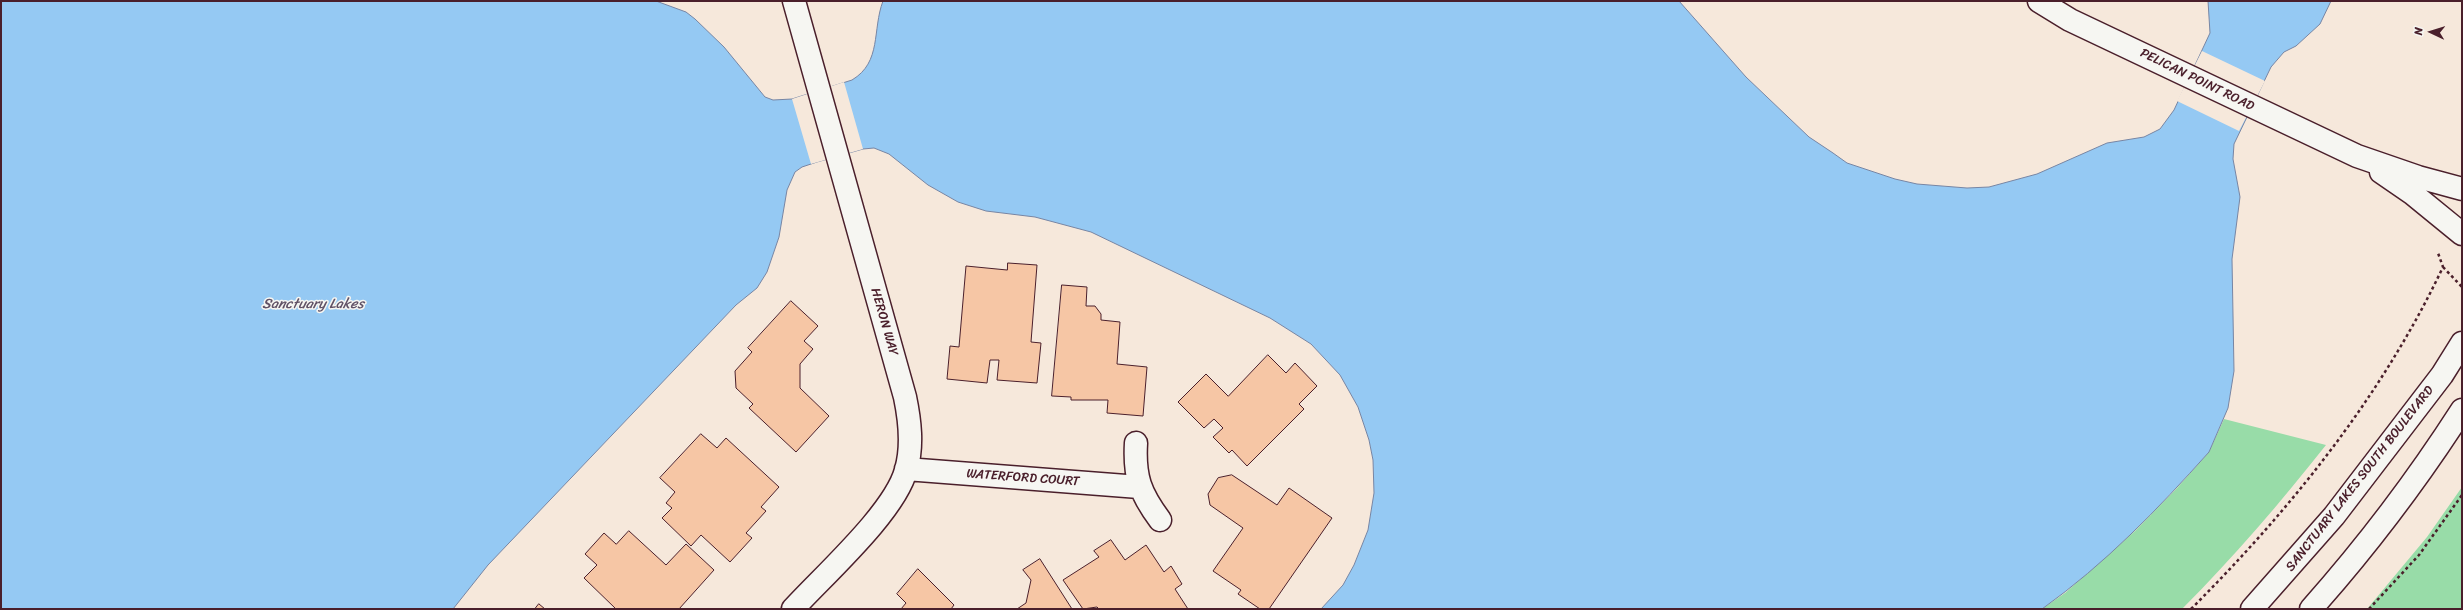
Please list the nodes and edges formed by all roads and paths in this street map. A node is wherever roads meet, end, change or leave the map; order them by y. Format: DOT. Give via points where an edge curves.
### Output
graph roads {
  1 [pos="794,1"];
  2 [pos="2039,1"];
  3 [pos="2357,156"];
  4 [pos="2462,189"];
  5 [pos="2456,229"];
  6 [pos="2443,267"];
  7 [pos="2462,287"];
  8 [pos="2462,343"];
  9 [pos="2462,410"];
  10 [pos="1136,443"];
  11 [pos="906,469"];
  12 [pos="1139,486"];
  13 [pos="2462,496"];
  14 [pos="1160,520"];
  15 [pos="792,609"];
  16 [pos="2191,609"];
  17 [pos="2252,609"];
  18 [pos="2311,609"];
  19 [pos="2369,609"];
  1 -- 11 [label="street, HERON WAY" via="905,397 910,436"];
  2 -- 3 [label="street, PELICAN POINT ROAD" via="2070,20"];
  3 -- 4 [label="street, PELICAN POINT ROAD"];
  3 -- 5 [label="street, PELICAN POINT ROAD" via="2413,194"];
  5 -- 6 [label="path" via="2437,250"];
  6 -- 7 [label="path"];
  6 -- 16 [label="path" via="2386,370 2342,436 2283,509 2227,573"];
  8 -- 17 [label="street, SANCTUARY LAKES SOUTH BOULEVARD" via="2442,375 2334,516"];
  9 -- 18 [label="street" via="2390,514"];
  10 -- 12 [label="street"];
  11 -- 12 [label="street, WATERFORD COURT"];
  11 -- 15 [label="street, HERON WAY" via="895,496 878,518"];
  12 -- 14 [label="street"];
  13 -- 19 [label="path" via="2419,555"];
}
